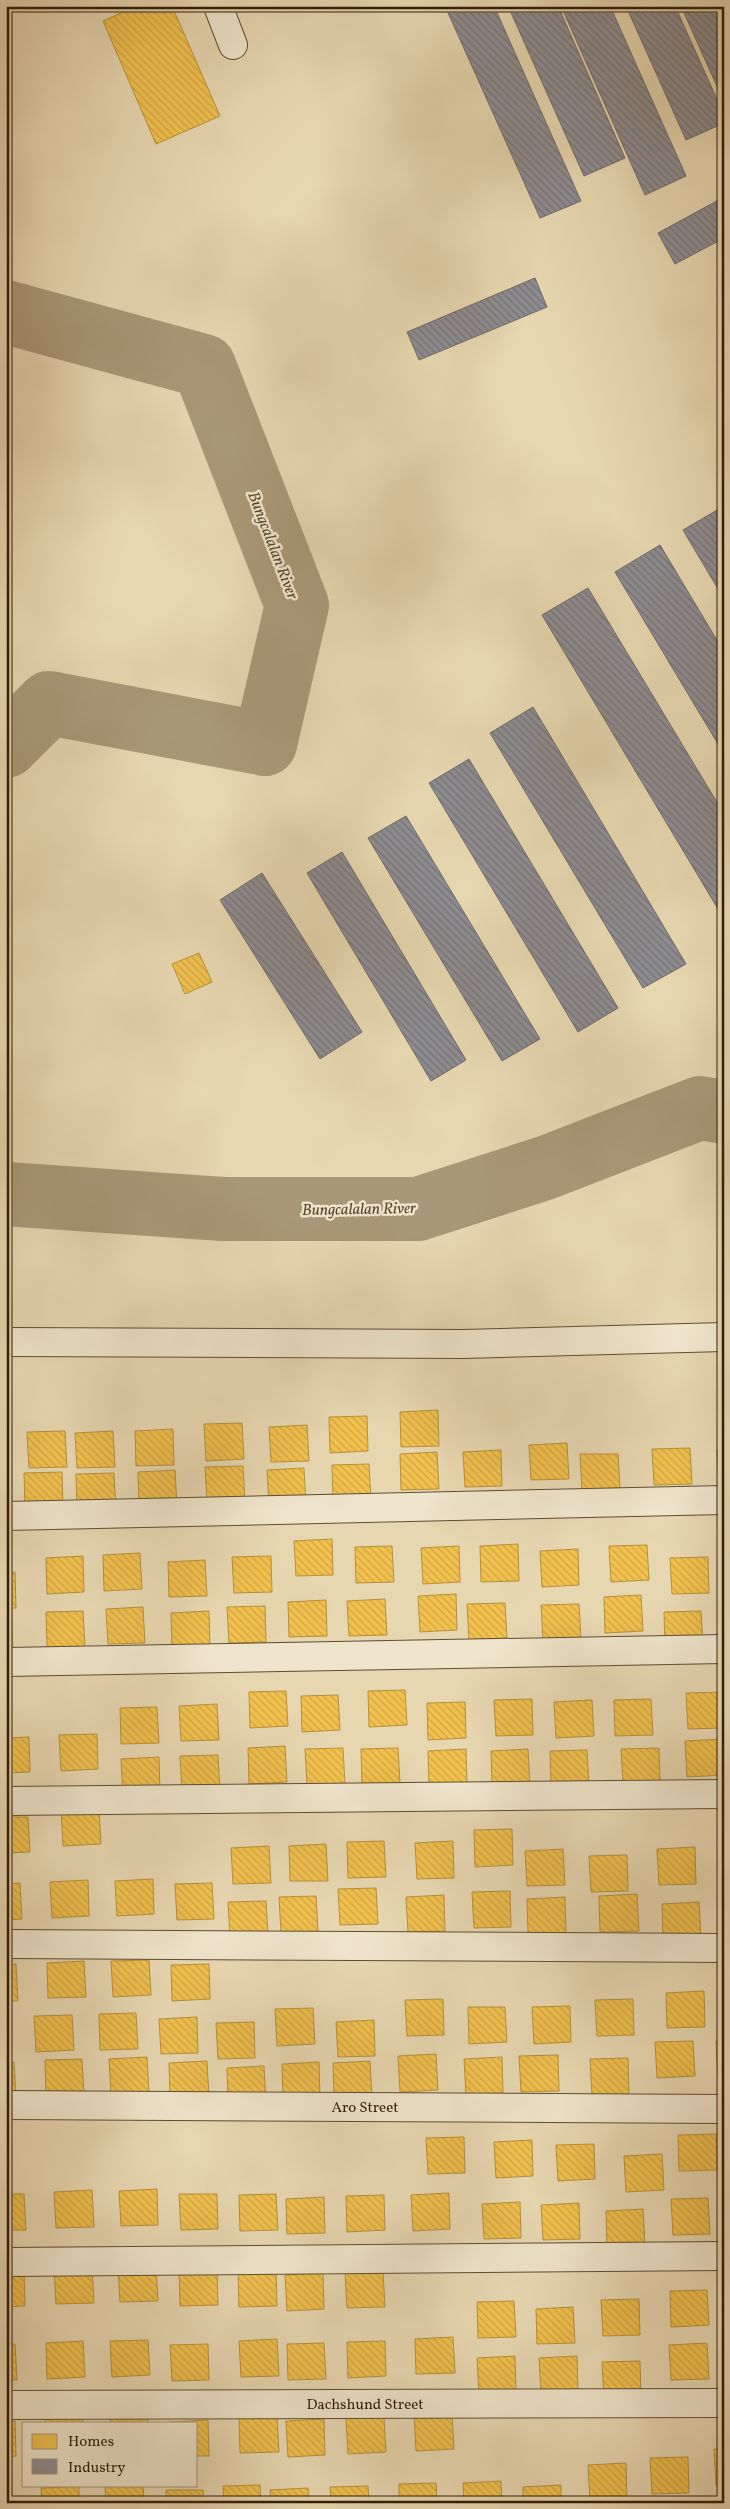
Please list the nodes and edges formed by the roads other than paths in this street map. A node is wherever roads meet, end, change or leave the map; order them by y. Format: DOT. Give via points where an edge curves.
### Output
graph roads {
  1 [pos="218,6"];
  2 [pos="233,45"];
  3 [pos="724,1337"];
  4 [pos="6,1342"];
  5 [pos="724,1500"];
  6 [pos="6,1516"];
  7 [pos="724,1649"];
  8 [pos="6,1662"];
  9 [pos="724,1794"];
  10 [pos="6,1801"];
  11 [pos="6,1944"];
  12 [pos="724,1948"];
  13 [pos="6,2105"];
  14 [pos="724,2109"];
  15 [pos="724,2256"];
  16 [pos="6,2262"];
  17 [pos="724,2403"];
  18 [pos="6,2405"];
  1 -- 2 [label="street"];
  3 -- 4 [label="street" via="463,1344"];
  5 -- 6 [label="street"];
  7 -- 8 [label="street"];
  9 -- 10 [label="street"];
  11 -- 12 [label="street"];
  13 -- 14 [label="street, Aro Street"];
  15 -- 16 [label="street"];
  17 -- 18 [label="street, Dachshund Street"];
}
